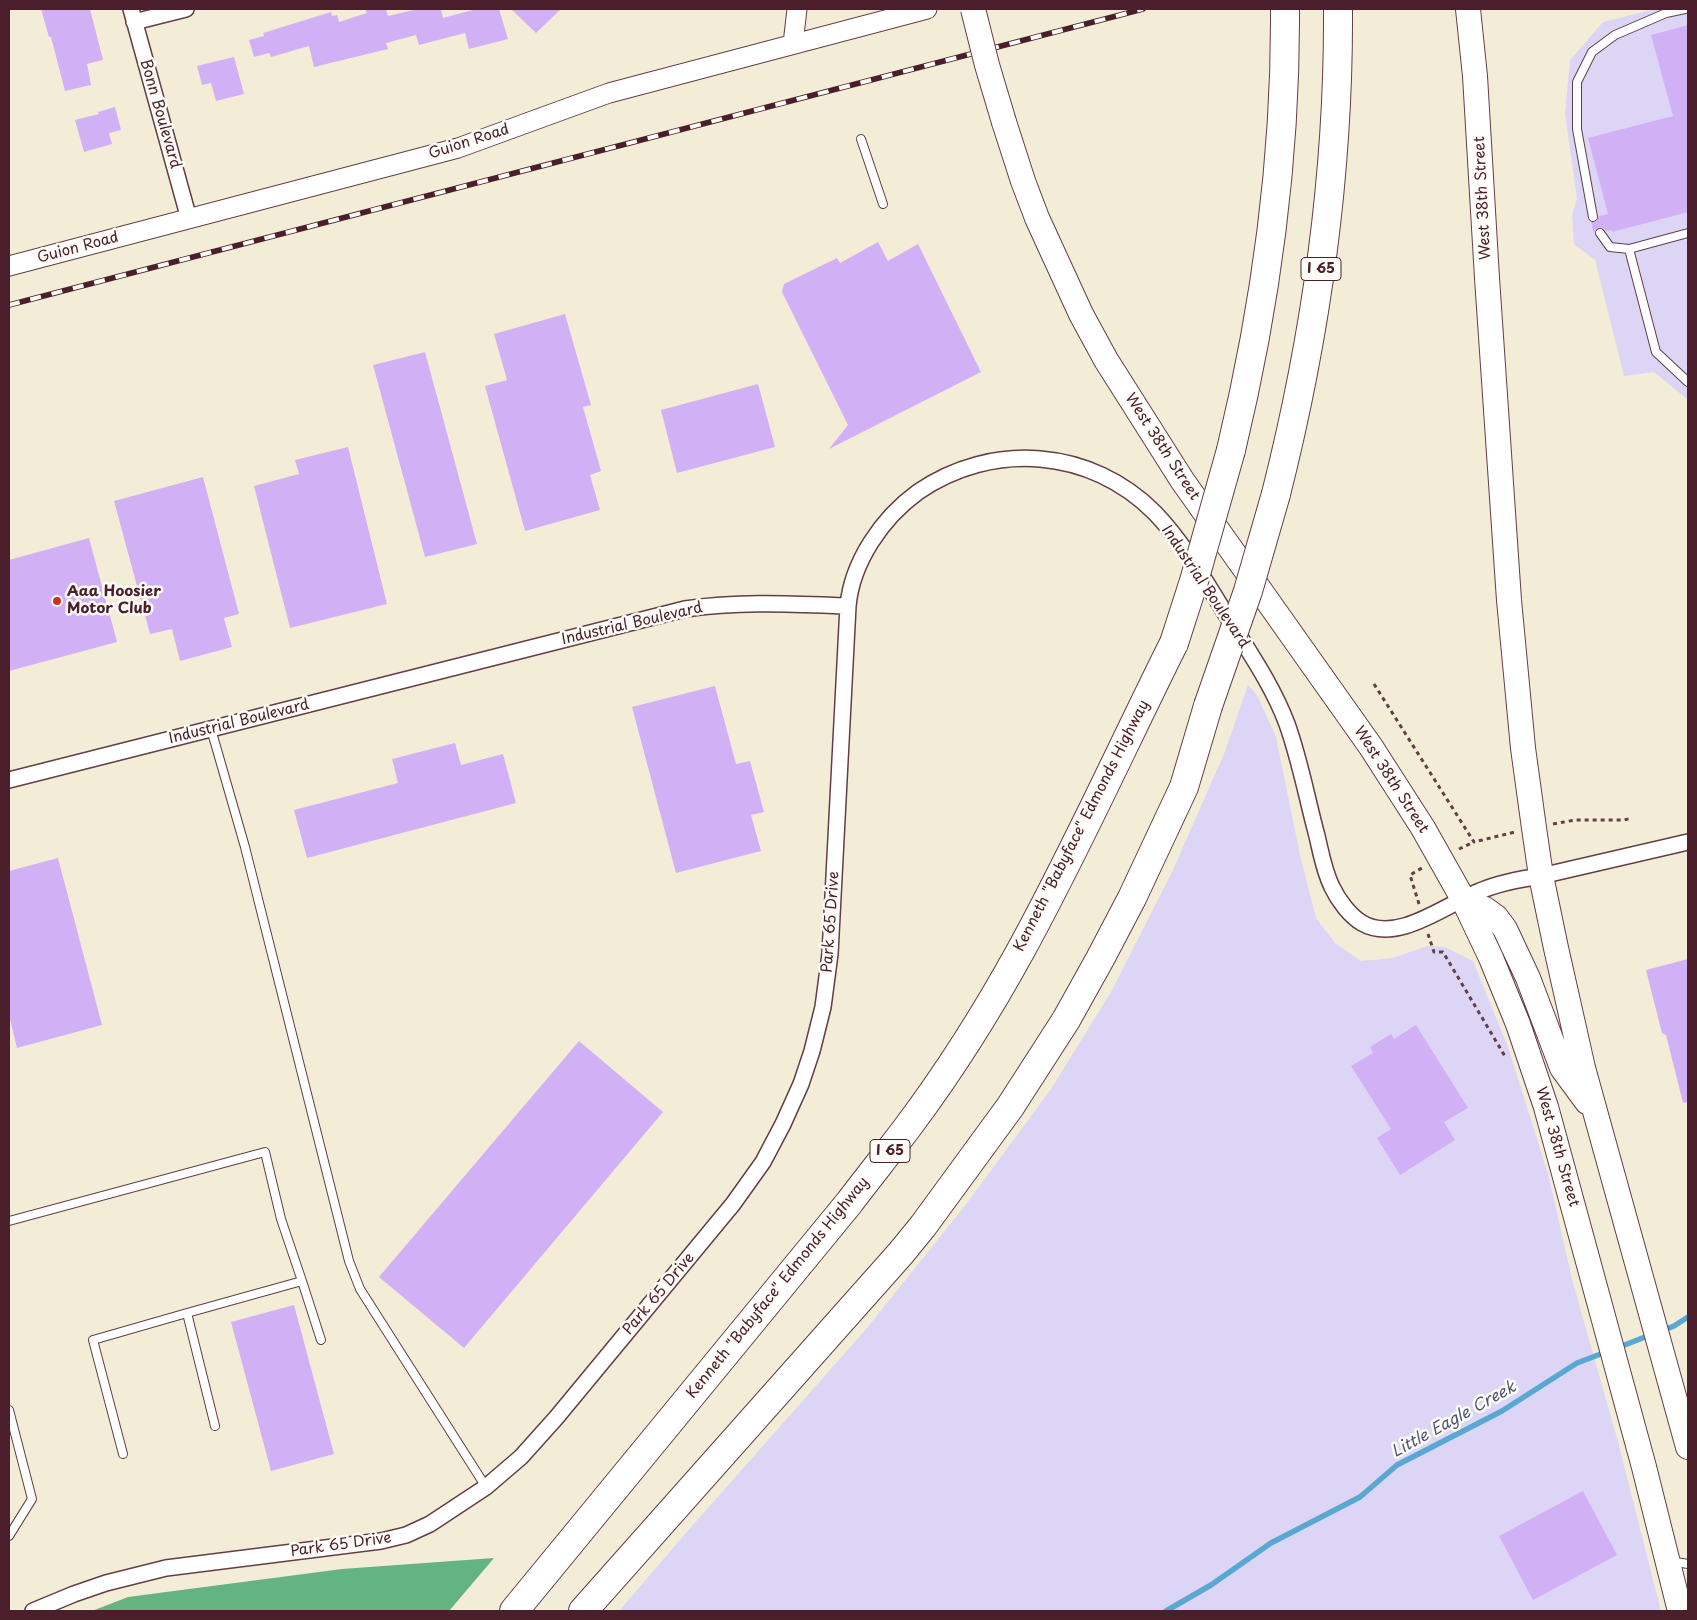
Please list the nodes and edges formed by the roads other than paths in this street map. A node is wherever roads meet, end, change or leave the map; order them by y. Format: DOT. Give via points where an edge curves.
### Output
graph roads {
  1 [pos="186,9"];
  2 [pos="796,9"];
  3 [pos="927,9"];
  4 [pos="973,9"];
  5 [pos="1285,9"];
  6 [pos="1338,9"];
  7 [pos="1468,9"];
  8 [pos="1684,9"];
  9 [pos="133,15"];
  10 [pos="793,44"];
  11 [pos="861,139"];
  12 [pos="884,204"];
  13 [pos="1593,217"];
  14 [pos="189,219"];
  15 [pos="1600,233"];
  16 [pos="1688,233"];
  17 [pos="1629,250"];
  18 [pos="9,266"];
  19 [pos="1688,382"];
  20 [pos="848,606"];
  21 [pos="211,729"];
  22 [pos="9,780"];
  23 [pos="1688,842"];
  24 [pos="1541,876"];
  25 [pos="1463,899"];
  26 [pos="1595,1114"];
  27 [pos="9,1221"];
  28 [pos="302,1281"];
  29 [pos="187,1313"];
  30 [pos="321,1340"];
  31 [pos="9,1410"];
  32 [pos="215,1426"];
  33 [pos="1688,1447"];
  34 [pos="123,1454"];
  35 [pos="486,1487"];
  36 [pos="9,1536"];
  37 [pos="1678,1562"];
  38 [pos="518,1607"];
  39 [pos="33,1611"];
  40 [pos="583,1611"];
  41 [pos="1680,1611"];
  1 -- 9 [label="street"];
  2 -- 10 [label="street"];
  3 -- 10 [label="street, Guion Road"];
  4 -- 25 [label="main road, West 38th Street, bridge" via="1023,181 1081,314 1106,360 1182,480 1371,747 1423,828"];
  5 -- 38 [label="highway, Kenneth \"Babyface\" Edmonds Highway / I 65, bridge" via="1277,180 1268,267 1251,365 1232,450 1174,643 1080,838 1020,952 938,1084 850,1203"];
  6 -- 40 [label="highway, I 65, bridge" via="1334,133 1324,242 1298,404 1248,591 1184,787 1132,898 1074,1005 1010,1107 923,1226"];
  7 -- 24 [label="main road, West 38th Street" via="1509,600 1523,748"];
  8 -- 13 [label="lane" via="1666,13 1615,35 1592,52 1577,82 1577,129"];
  9 -- 14 [label="street, Bonn Boulevard"];
  10 -- 14 [label="street, Guion Road" via="609,93 458,148"];
  11 -- 12 [label="lane"];
  14 -- 18 [label="street, Guion Road"];
  15 -- 17 [label="lane" via="1610,247"];
  16 -- 17 [label="lane"];
  17 -- 19 [label="lane" via="1656,352"];
  20 -- 21 [label="street, Industrial Boulevard" via="753,603 686,609"];
  20 -- 25 [label="street, Industrial Boulevard" via="859,565 877,534 894,514 934,481 984,462 1019,458 1054,460 1098,474 1129,492 1157,515 1203,578 1269,684 1293,743 1328,878 1346,908 1362,923 1384,930 1410,925"];
  20 -- 35 [label="street, Park 65 Drive" via="829,972 823,1007 801,1084 763,1162 733,1204 556,1418"];
  21 -- 22 [label="street, Industrial Boulevard"];
  21 -- 35 [label="lane" via="245,848 349,1261 360,1289"];
  23 -- 24 [label="street, Industrial Boulevard"];
  24 -- 25 [label="street, Industrial Boulevard" via="1488,888"];
  24 -- 26 [label="main road, West 38th Street"];
  25 -- 26 [label="main road" via="1485,909 1505,929 1528,978 1562,1068"];
  25 -- 37 [label="main road, West 38th Street" via="1506,991 1533,1065 1634,1430"];
  26 -- 33 [label="main road, West 38th Street"];
  27 -- 28 [label="lane" via="265,1152 281,1219"];
  28 -- 29 [label="lane"];
  28 -- 30 [label="lane"];
  29 -- 32 [label="lane"];
  29 -- 34 [label="lane" via="93,1340"];
  31 -- 36 [label="lane" via="32,1499"];
  35 -- 39 [label="street, Park 65 Drive" via="430,1524 394,1538 166,1568 106,1583"];
  37 -- 41 [label="main road, West 38th Street"];
}
